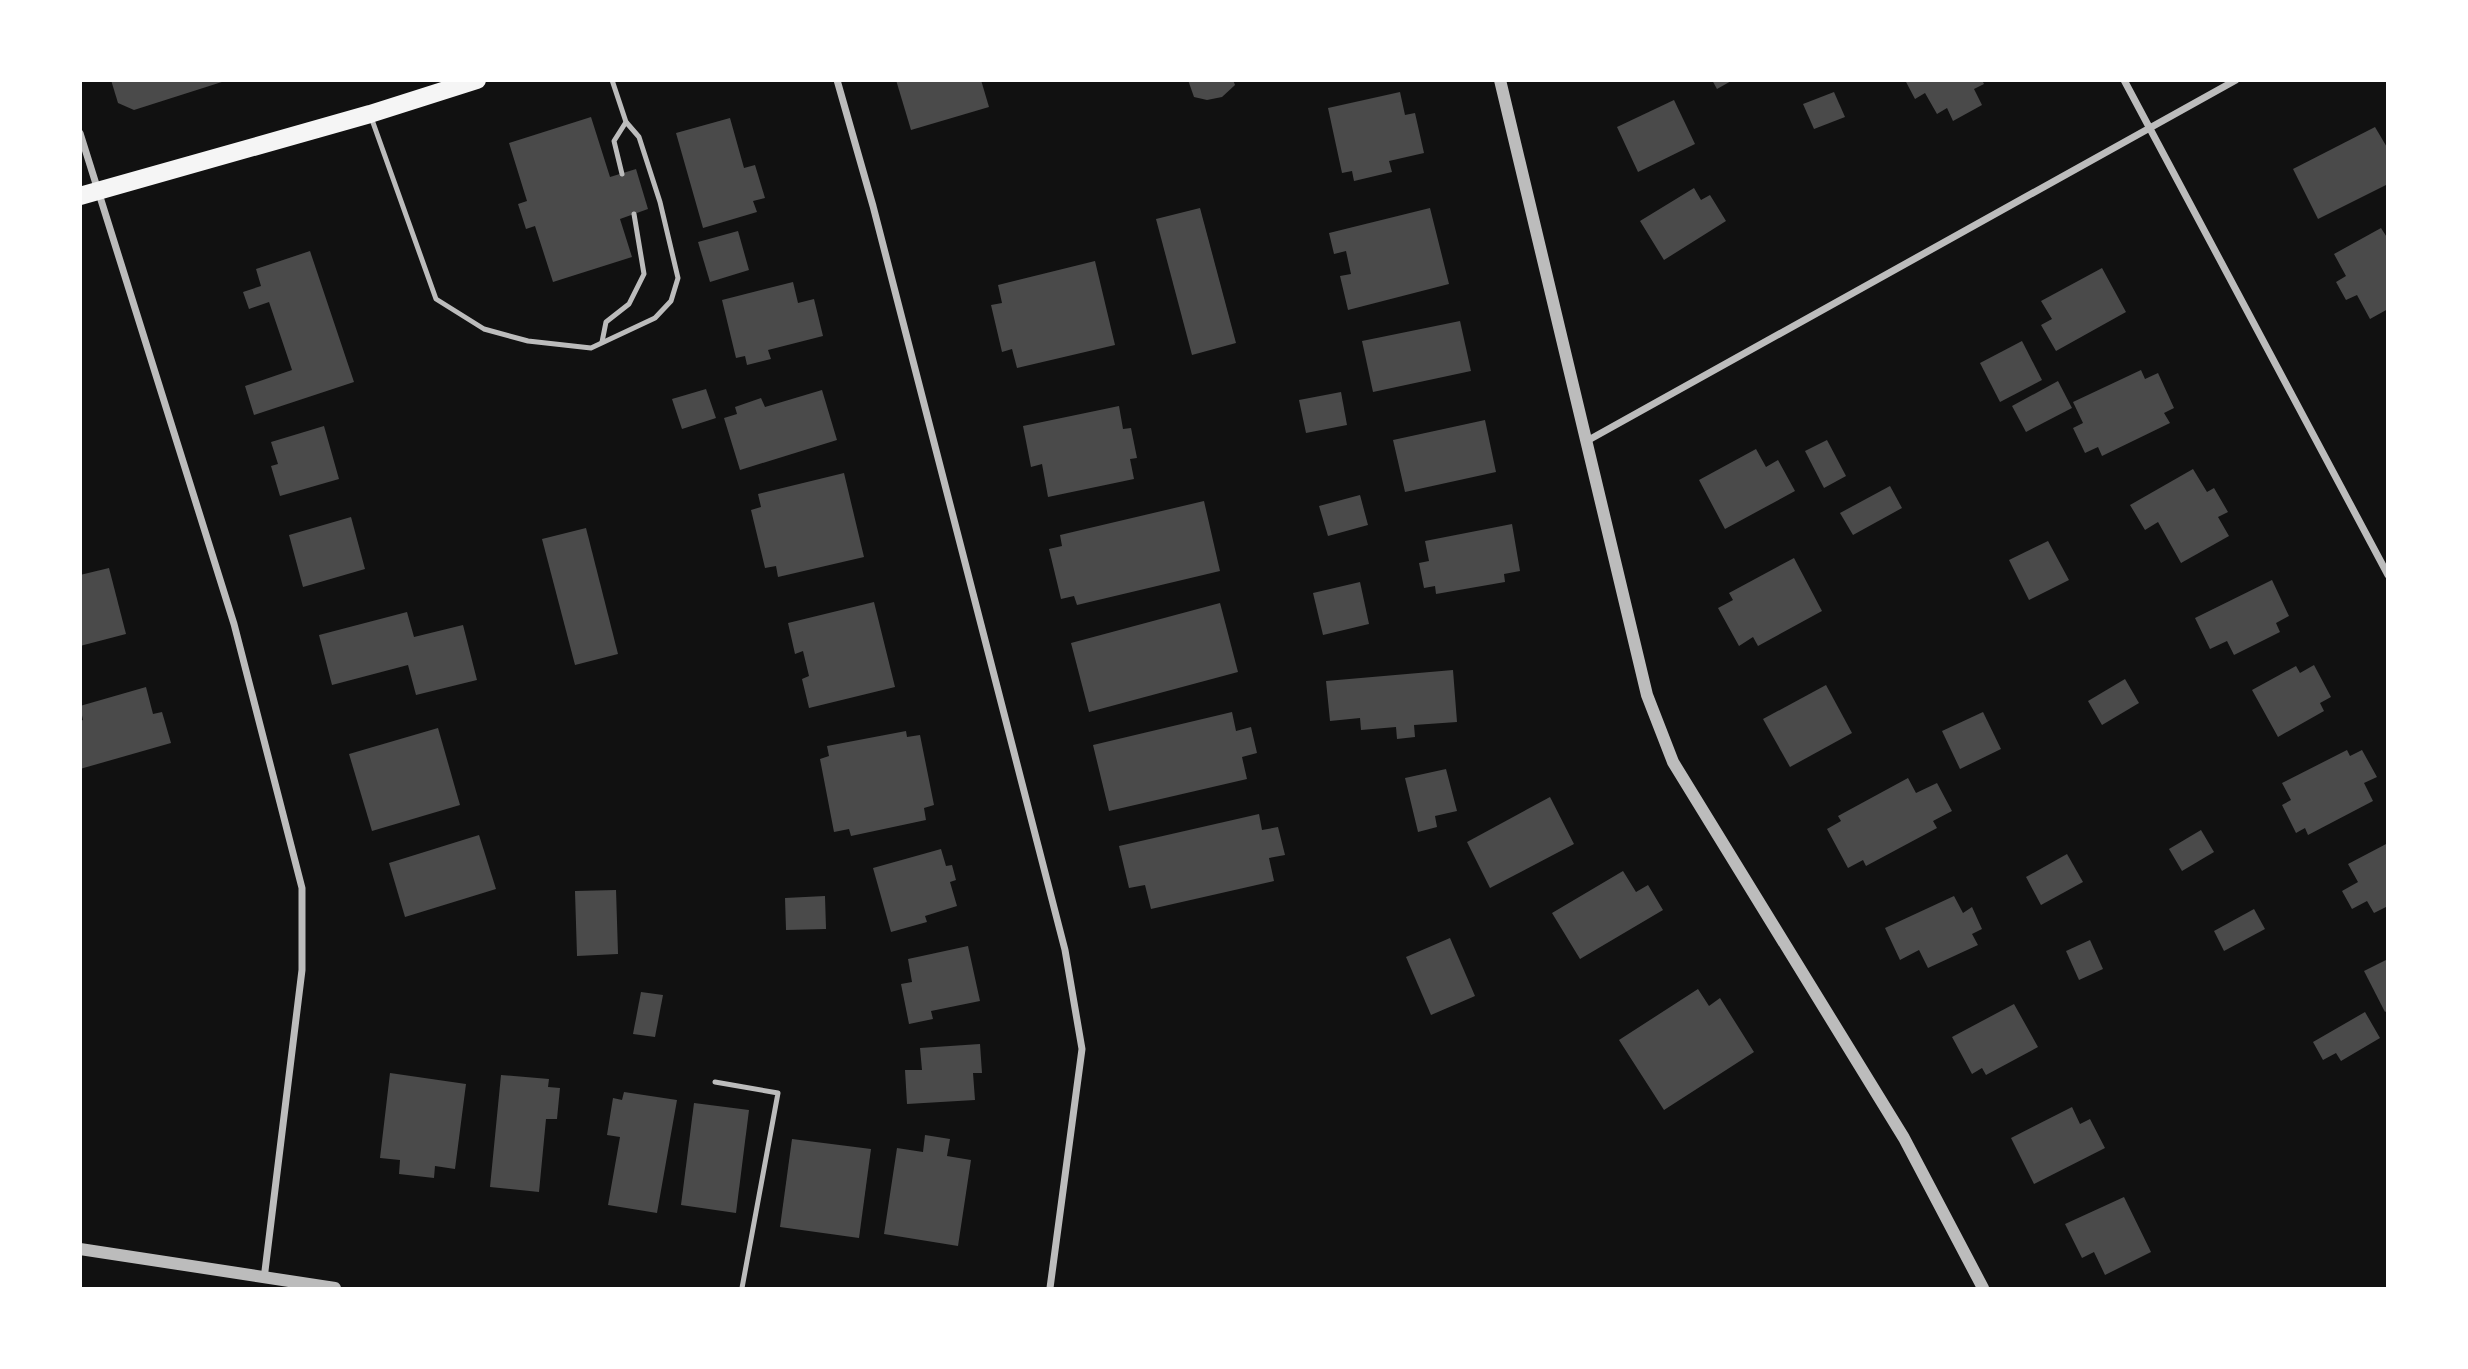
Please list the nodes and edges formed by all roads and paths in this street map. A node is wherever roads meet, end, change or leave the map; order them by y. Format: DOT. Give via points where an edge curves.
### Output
graph roads {
  1 [pos="477,80"];
  2 [pos="612,80"];
  3 [pos="837,80"];
  4 [pos="1500,80"];
  5 [pos="2124,80"];
  6 [pos="2236,80"];
  7 [pos="370,114"];
  8 [pos="626,122"];
  9 [pos="2150,127"];
  10 [pos="80,133"];
  11 [pos="622,174"];
  12 [pos="89,193"];
  13 [pos="634,214"];
  14 [pos="602,342"];
  15 [pos="1585,442"];
  16 [pos="2388,575"];
  17 [pos="715,1082"];
  18 [pos="80,1249"];
  19 [pos="264,1279"];
  20 [pos="335,1289"];
  21 [pos="742,1289"];
  22 [pos="1050,1289"];
  23 [pos="1983,1289"];
  1 -- 7 [label="main road"];
  2 -- 8 [label="lane"];
  3 -- 22 [label="street" via="1067,962 1083,1049"];
  4 -- 15 [label="street"];
  5 -- 9 [label="street"];
  6 -- 9 [label="street"];
  7 -- 12 [label="main road"];
  7 -- 14 [label="lane" via="436,299 484,329 528,341 591,348"];
  8 -- 11 [label="lane" via="614,142"];
  8 -- 14 [label="lane" via="639,137 678,278 671,301 656,318"];
  9 -- 15 [label="street"];
  9 -- 16 [label="street"];
  10 -- 12 [label="street"];
  12 -- 19 [label="street" via="234,624 302,888 302,970"];
  13 -- 14 [label="lane" via="644,274 629,304 606,322"];
  15 -- 23 [label="street" via="1647,695 1673,762 1904,1138"];
  17 -- 21 [label="lane" via="778,1093"];
  18 -- 19 [label="street"];
  19 -- 20 [label="street"];
}
